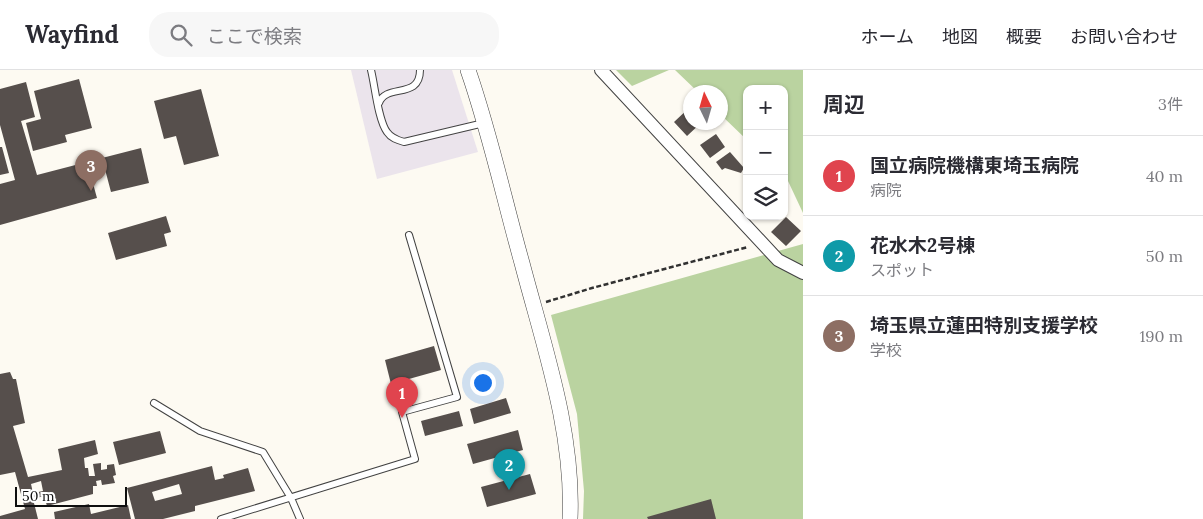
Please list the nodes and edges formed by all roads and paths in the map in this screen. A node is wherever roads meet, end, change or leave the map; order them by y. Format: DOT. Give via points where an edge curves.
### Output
graph roads {
  1 [pos="371,70"];
  2 [pos="420,70"];
  3 [pos="468,70"];
  4 [pos="601,70"];
  5 [pos="378,104"];
  6 [pos="484,123"];
  7 [pos="409,234"];
  8 [pos="763,243"];
  9 [pos="802,270"];
  10 [pos="533,306"];
  11 [pos="154,403"];
  12 [pos="291,498"];
  13 [pos="572,516"];
  14 [pos="237,517"];
  15 [pos="221,519"];
  16 [pos="300,519"];
  1 -- 5 [label="lane"];
  2 -- 5 [label="lane" via="420,78 414,86 385,94"];
  3 -- 6 [label="street"];
  4 -- 8 [label="street"];
  5 -- 6 [label="lane" via="387,134 404,142"];
  6 -- 10 [label="street"];
  7 -- 12 [label="lane" via="457,397 402,412 415,459"];
  8 -- 9 [label="street" via="778,260"];
  8 -- 10 [label="path"];
  10 -- 13 [label="street" via="564,426"];
  11 -- 12 [label="lane" via="200,431 264,452"];
  12 -- 14 [label="lane"];
  12 -- 16 [label="lane"];
  14 -- 15 [label="lane"];
}
